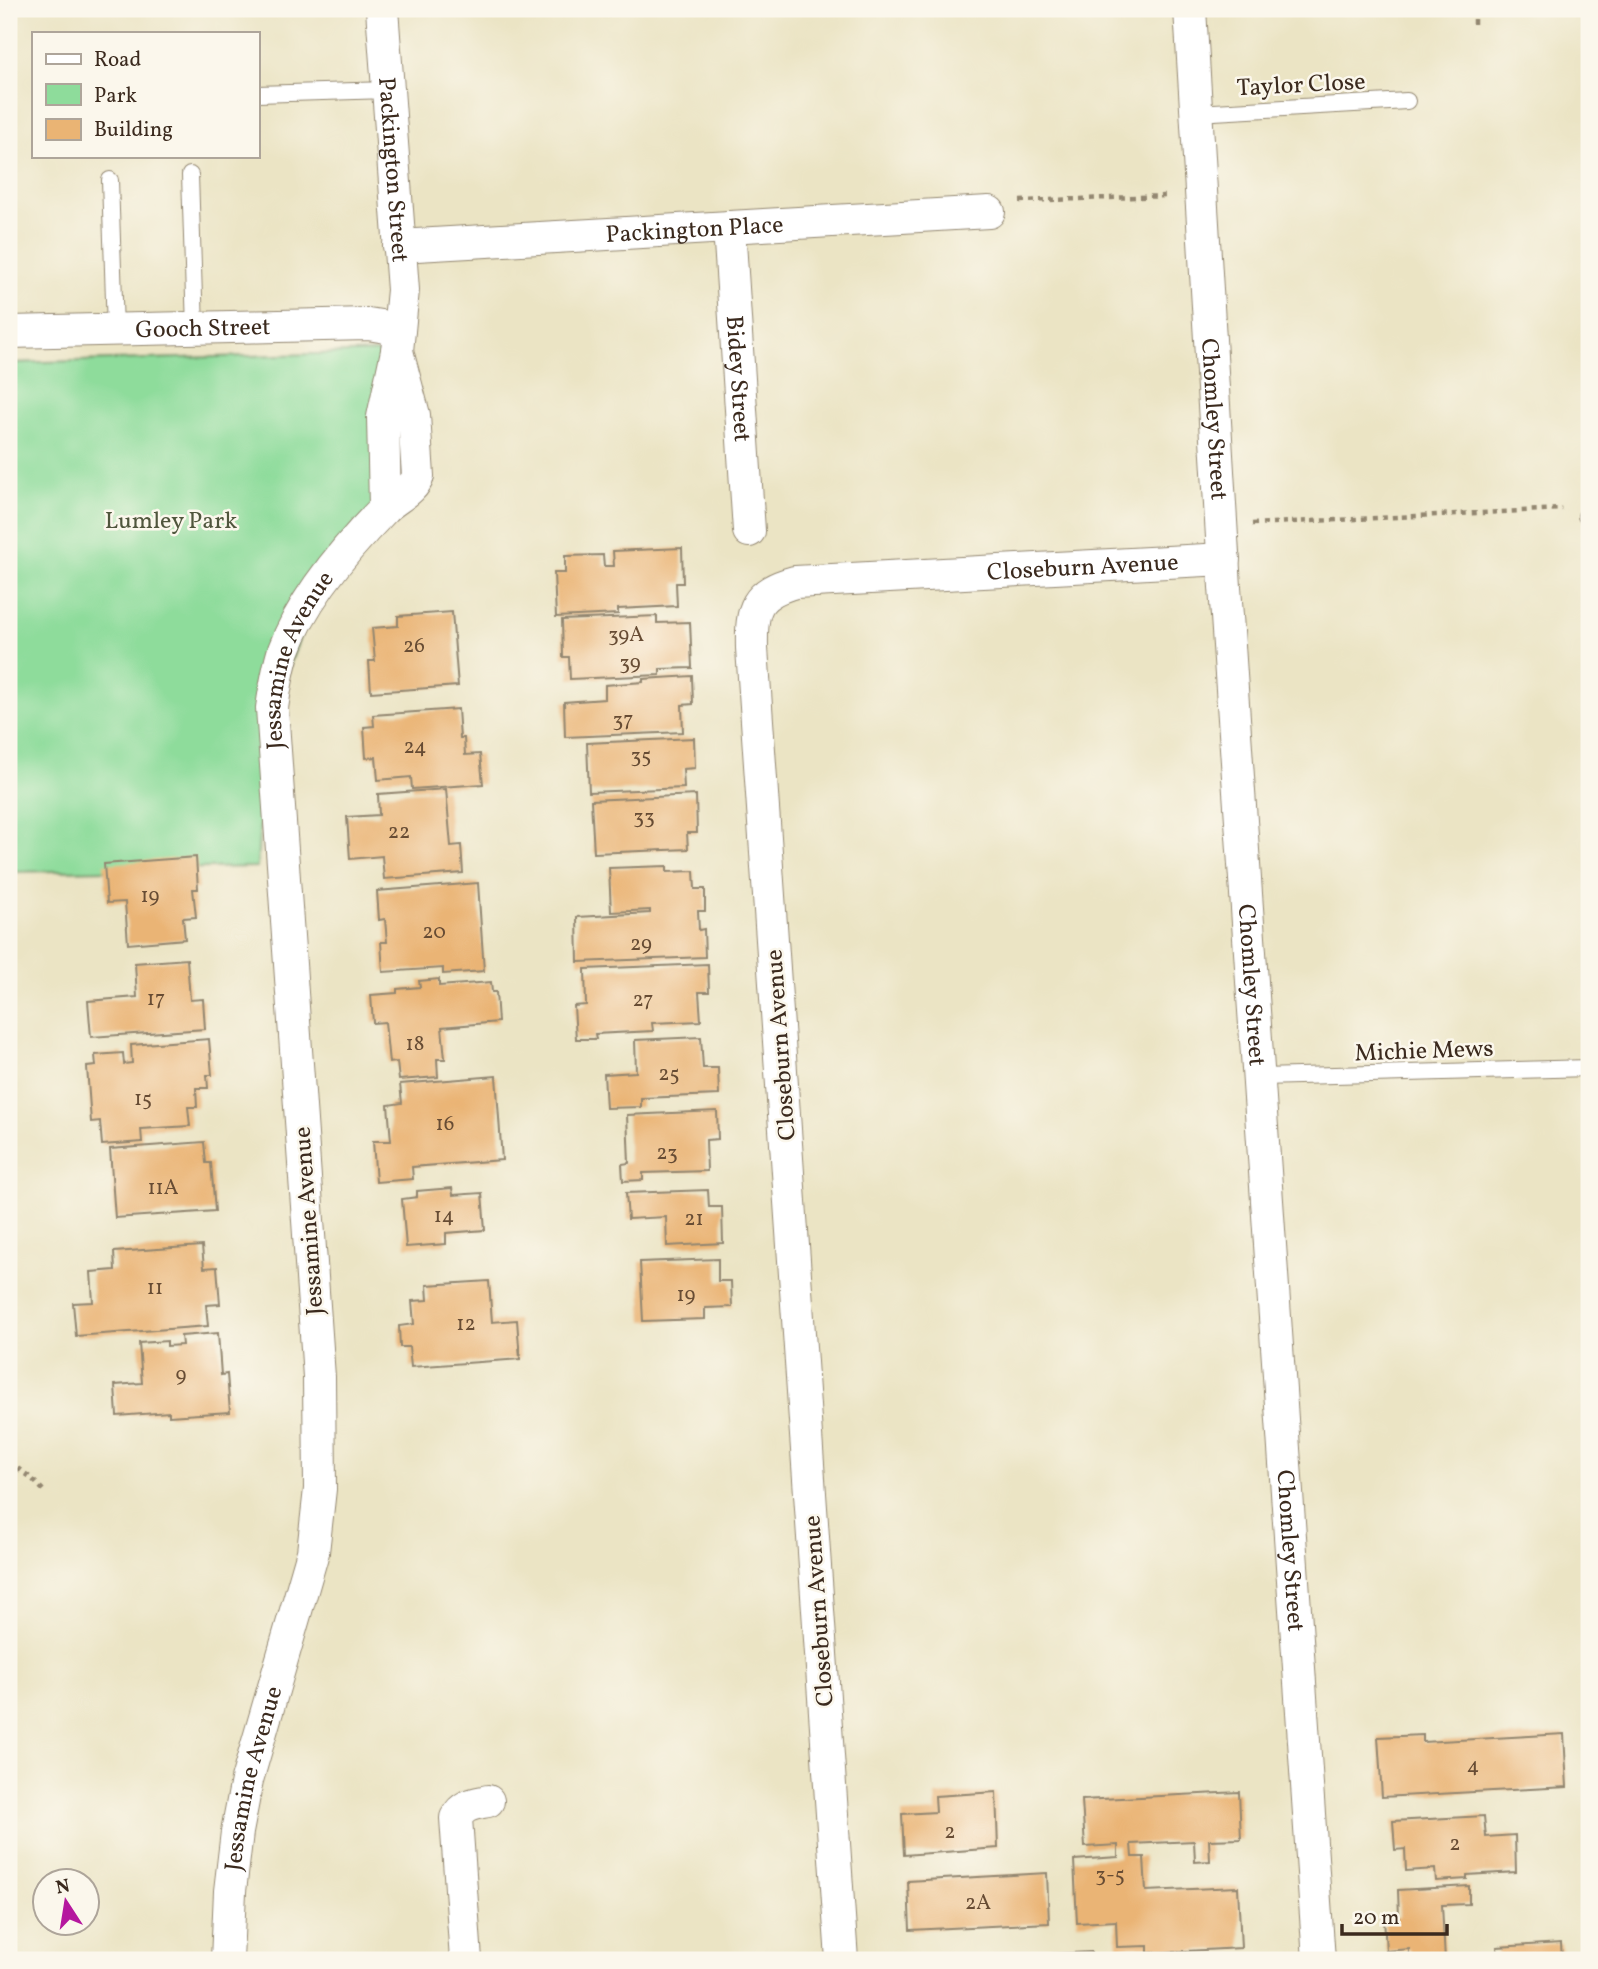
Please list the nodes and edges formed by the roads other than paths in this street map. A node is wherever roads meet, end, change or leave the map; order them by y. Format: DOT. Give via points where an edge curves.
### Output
graph roads {
  1 [pos="382,9"];
  2 [pos="1190,9"];
  3 [pos="388,90"];
  4 [pos="259,94"];
  5 [pos="1408,101"];
  6 [pos="1196,113"];
  7 [pos="190,175"];
  8 [pos="110,180"];
  9 [pos="989,212"];
  10 [pos="729,227"];
  11 [pos="399,246"];
  12 [pos="195,328"];
  13 [pos="115,330"];
  14 [pos="9,332"];
  15 [pos="398,340"];
  16 [pos="749,531"];
  17 [pos="1224,559"];
  18 [pos="1589,1068"];
  19 [pos="1259,1077"];
  20 [pos="488,1801"];
  21 [pos="227,1960"];
  22 [pos="466,1960"];
  23 [pos="842,1960"];
  24 [pos="1319,1960"];
  1 -- 3 [label="street, Packington Street"];
  2 -- 6 [label="street, Chomley Street"];
  3 -- 4 [label="lane"];
  3 -- 11 [label="street, Packington Street"];
  5 -- 6 [label="lane, Taylor Close"];
  6 -- 17 [label="street, Chomley Street"];
  7 -- 12 [label="lane"];
  8 -- 13 [label="lane"];
  9 -- 10 [label="street, Packington Place"];
  10 -- 11 [label="street, Packington Place"];
  10 -- 16 [label="street, Bidey Street"];
  11 -- 15 [label="street, Packington Street" via="403,290"];
  12 -- 13 [label="street, Gooch Street"];
  12 -- 15 [label="street, Gooch Street" via="368,324"];
  13 -- 14 [label="street, Gooch Street"];
  15 -- 21 [label="street, Jessamine Avenue" via="414,415 416,483 385,507 300,614 284,652 272,708 319,1377 320,1489 313,1552 247,1780 230,1891"];
  17 -- 19 [label="street, Chomley Street"];
  17 -- 23 [label="street, Closeburn Avenue" via="795,582 761,598 753,612"];
  18 -- 19 [label="lane, Michie Mews"];
  19 -- 24 [label="street, Chomley Street"];
  20 -- 22 [label="street" via="467,1806 456,1818"];
}
